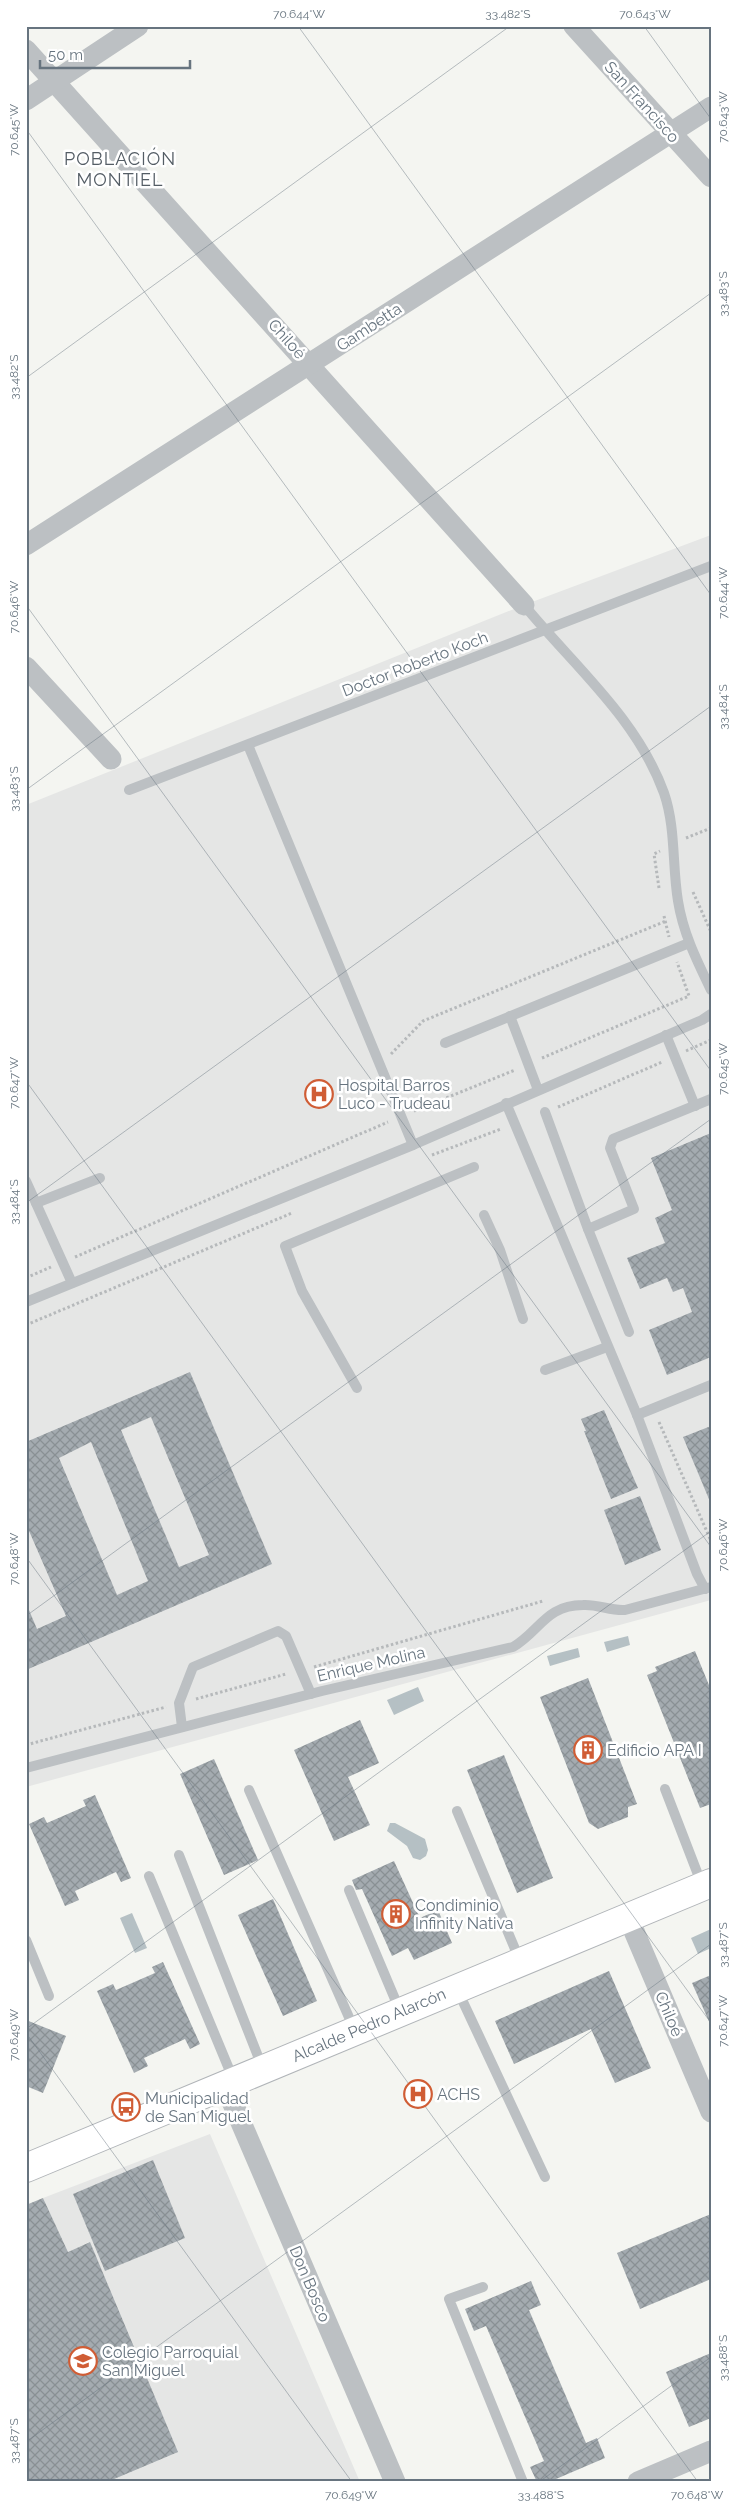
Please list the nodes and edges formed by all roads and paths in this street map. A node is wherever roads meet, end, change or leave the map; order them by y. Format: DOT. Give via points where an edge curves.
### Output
graph roads {
  1 [pos="138,26"];
  2 [pos="574,26"];
  3 [pos="26,50"];
  4 [pos="54,82"];
  5 [pos="26,100"];
  6 [pos="711,107"];
  7 [pos="670,133"];
  8 [pos="711,177"];
  9 [pos="310,365"];
  10 [pos="26,545"];
  11 [pos="711,566"];
  12 [pos="524,605"];
  13 [pos="545,630"];
  14 [pos="26,668"];
  15 [pos="248,745"];
  16 [pos="111,759"];
  17 [pos="129,790"];
  18 [pos="711,828"];
  19 [pos="674,845"];
  20 [pos="680,916"];
  21 [pos="689,943"];
  22 [pos="711,990"];
  23 [pos="689,996"];
  24 [pos="711,1014"];
  25 [pos="510,1016"];
  26 [pos="666,1035"];
  27 [pos="711,1040"];
  28 [pos="445,1043"];
  29 [pos="675,1056"];
  30 [pos="528,1064"];
  31 [pos="380,1065"];
  32 [pos="538,1090"];
  33 [pos="711,1099"];
  34 [pos="506,1103"];
  35 [pos="695,1106"];
  36 [pos="545,1112"];
  37 [pos="402,1115"];
  38 [pos="515,1124"];
  39 [pos="413,1145"];
  40 [pos="424,1158"];
  41 [pos="474,1167"];
  42 [pos="100,1178"];
  43 [pos="26,1181"];
  44 [pos="36,1203"];
  45 [pos="300,1209"];
  46 [pos="484,1215"];
  47 [pos="588,1229"];
  48 [pos="63,1262"];
  49 [pos="26,1278"];
  50 [pos="72,1283"];
  51 [pos="26,1302"];
  52 [pos="523,1319"];
  53 [pos="26,1325"];
  54 [pos="629,1332"];
  55 [pos="607,1347"];
  56 [pos="546,1370"];
  57 [pos="711,1385"];
  58 [pos="357,1388"];
  59 [pos="637,1415"];
  60 [pos="708,1588"];
  61 [pos="548,1599"];
  62 [pos="300,1671"];
  63 [pos="311,1694"];
  64 [pos="179,1703"];
  65 [pos="182,1727"];
  66 [pos="26,1744"];
  67 [pos="26,1768"];
  68 [pos="665,1789"];
  69 [pos="248,1790"];
  70 [pos="457,1811"];
  71 [pos="179,1855"];
  72 [pos="149,1876"];
  73 [pos="706,1884"];
  74 [pos="349,1890"];
  75 [pos="628,1917"];
  76 [pos="26,1940"];
  77 [pos="520,1961"];
  78 [pos="457,1988"];
  79 [pos="49,1996"];
  80 [pos="400,2012"];
  81 [pos="355,2031"];
  82 [pos="263,2070"];
  83 [pos="230,2083"];
  84 [pos="711,2112"];
  85 [pos="26,2168"];
  86 [pos="545,2177"];
  87 [pos="483,2287"];
  88 [pos="711,2451"];
  89 [pos="395,2482"];
  90 [pos="523,2482"];
  91 [pos="638,2482"];
  1 -- 4 [label="street"];
  2 -- 7 [label="street, San Francisco"];
  3 -- 4 [label="street, Chiloé"];
  4 -- 5 [label="street"];
  4 -- 9 [label="street, Chiloé"];
  6 -- 7 [label="street, Gambetta"];
  7 -- 8 [label="street, San Francisco"];
  7 -- 9 [label="street, Gambetta"];
  9 -- 10 [label="street, Gambetta"];
  9 -- 12 [label="street, Chiloé"];
  11 -- 13 [label="lane, Doctor Roberto Koch"];
  12 -- 13 [label="lane, Chiloé"];
  13 -- 15 [label="lane, Doctor Roberto Koch"];
  13 -- 19 [label="lane, Chiloé" via="638,738 664,794"];
  14 -- 16 [label="street"];
  15 -- 17 [label="lane, Doctor Roberto Koch"];
  15 -- 31 [label="lane"];
  18 -- 19 [label="path"];
  19 -- 20 [label="lane, Chiloé"];
  20 -- 21 [label="lane, Chiloé"];
  20 -- 31 [label="path" via="423,1021"];
  21 -- 22 [label="lane, Chiloé"];
  21 -- 25 [label="lane"];
  23 -- 30 [label="path"];
  24 -- 26 [label="lane"];
  25 -- 28 [label="lane"];
  25 -- 30 [label="lane"];
  26 -- 29 [label="lane"];
  26 -- 32 [label="lane"];
  27 -- 29 [label="path"];
  29 -- 35 [label="lane"];
  29 -- 36 [label="path"];
  30 -- 32 [label="lane"];
  30 -- 37 [label="path"];
  31 -- 37 [label="lane"];
  32 -- 34 [label="lane"];
  33 -- 35 [label="lane"];
  34 -- 38 [label="lane"];
  34 -- 39 [label="lane"];
  35 -- 47 [label="lane" via="613,1139 610,1148 634,1208"];
  36 -- 47 [label="lane"];
  37 -- 39 [label="lane"];
  37 -- 48 [label="path"];
  38 -- 40 [label="path"];
  38 -- 55 [label="lane"];
  39 -- 50 [label="lane"];
  41 -- 58 [label="lane" via="285,1246 302,1291"];
  42 -- 44 [label="lane"];
  43 -- 44 [label="lane"];
  44 -- 48 [label="lane"];
  45 -- 53 [label="path"];
  46 -- 52 [label="lane" via="500,1250"];
  47 -- 54 [label="lane"];
  48 -- 49 [label="path"];
  48 -- 50 [label="lane"];
  50 -- 51 [label="lane"];
  55 -- 56 [label="lane"];
  55 -- 59 [label="lane"];
  57 -- 59 [label="lane"];
  59 -- 60 [label="lane" via="697,1574"];
  60 -- 63 [label="lane, Enrique Molina" via="625,1610 613,1611 585,1604 566,1607 547,1615 528,1638 513,1647"];
  61 -- 62 [label="path"];
  62 -- 63 [label="lane"];
  62 -- 64 [label="path"];
  62 -- 64 [label="lane" via="286,1636 278,1632 192,1667"];
  63 -- 65 [label="lane, Enrique Molina"];
  64 -- 65 [label="lane"];
  64 -- 66 [label="path"];
  65 -- 67 [label="lane, Enrique Molina"];
  68 -- 73 [label="lane"];
  69 -- 81 [label="lane"];
  70 -- 77 [label="lane"];
  71 -- 82 [label="lane"];
  72 -- 83 [label="lane"];
  73 -- 75 [label="street, Alcalde Pedro Alarcón"];
  74 -- 80 [label="lane"];
  75 -- 77 [label="street, Alcalde Pedro Alarcón"];
  75 -- 84 [label="street, Chiloé"];
  76 -- 79 [label="lane"];
  77 -- 78 [label="street, Alcalde Pedro Alarcón"];
  78 -- 80 [label="street, Alcalde Pedro Alarcón"];
  78 -- 86 [label="lane"];
  80 -- 81 [label="street, Alcalde Pedro Alarcón"];
  81 -- 82 [label="street, Alcalde Pedro Alarcón"];
  82 -- 83 [label="street, Alcalde Pedro Alarcón"];
  83 -- 85 [label="street, Alcalde Pedro Alarcón"];
  83 -- 89 [label="street, Don Bosco"];
  87 -- 90 [label="lane" via="449,2299"];
  88 -- 91 [label="street"];
}
